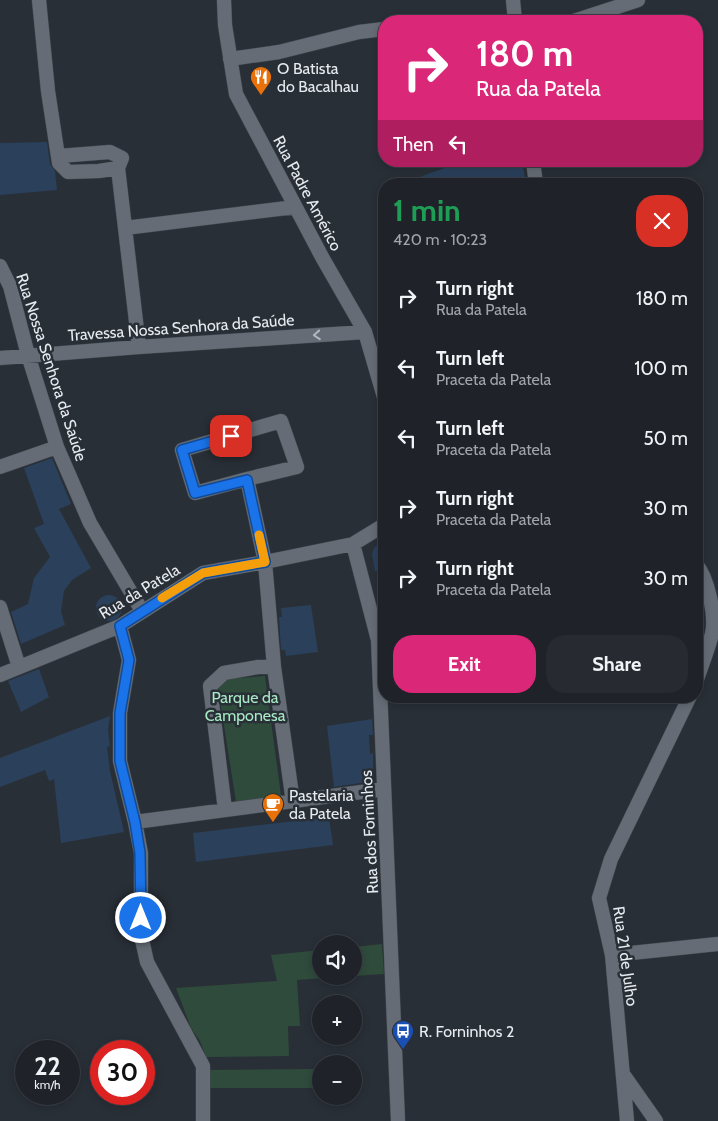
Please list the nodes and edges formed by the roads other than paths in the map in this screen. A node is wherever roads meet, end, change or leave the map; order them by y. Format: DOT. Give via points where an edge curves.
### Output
graph roads {
  1 [pos="39,0"];
  2 [pos="224,0"];
  3 [pos="513,0"];
  4 [pos="638,0"];
  5 [pos="514,15"];
  6 [pos="592,15"];
  7 [pos="378,29"];
  8 [pos="230,58"];
  9 [pos="295,207"];
  10 [pos="125,228"];
  11 [pos="0,266"];
  12 [pos="365,332"];
  13 [pos="139,346"];
  14 [pos="28,355"];
  15 [pos="0,358"];
  16 [pos="378,376"];
  17 [pos="57,448"];
  18 [pos="0,467"];
  19 [pos="247,480"];
  20 [pos="378,529"];
  21 [pos="353,544"];
  22 [pos="265,562"];
  23 [pos="703,573"];
  24 [pos="0,607"];
  25 [pos="142,611"];
  26 [pos="120,626"];
  27 [pos="378,640"];
  28 [pos="703,660"];
  29 [pos="19,667"];
  30 [pos="274,667"];
  31 [pos="0,674"];
  32 [pos="381,703"];
  33 [pos="687,703"];
  34 [pos="384,790"];
  35 [pos="293,802"];
  36 [pos="225,810"];
  37 [pos="135,822"];
  38 [pos="718,944"];
  39 [pos="612,955"];
  40 [pos="622,1074"];
  41 [pos="203,1121"];
  42 [pos="398,1121"];
  43 [pos="628,1121"];
  44 [pos="656,1121"];
  1 -- 10 [label="street" via="59,163 68,172 118,168"];
  2 -- 8 [label="street, Rua Padre Américo"];
  3 -- 5 [label="street"];
  4 -- 6 [label="street"];
  7 -- 8 [label="street" via="279,52"];
  8 -- 9 [label="street, Rua Padre Américo" via="236,94"];
  9 -- 10 [label="street"];
  9 -- 12 [label="street, Rua Padre Américo"];
  10 -- 13 [label="street"];
  11 -- 14 [label="street, Rua Nossa Senhora da Saúde" via="10,286"];
  12 -- 13 [label="street, Travessa Nossa Senhora da Saúde, one-way"];
  12 -- 16 [label="street, Rua Padre Américo"];
  13 -- 14 [label="street, Travessa Nossa Senhora da Saúde"];
  14 -- 15 [label="street, Travessa Nossa Senhora da Saúde"];
  14 -- 17 [label="street, Rua Nossa Senhora da Saúde"];
  17 -- 18 [label="street"];
  17 -- 25 [label="street, Rua Nossa Senhora da Saúde" via="90,523"];
  19 -- 19 [label="street" via="195,493 182,450 281,421 297,467"];
  19 -- 22 [label="street"];
  20 -- 21 [label="street, Rua da Patela"];
  21 -- 22 [label="street, Rua da Patela"];
  21 -- 27 [label="street, Rua dos Forninhos"];
  22 -- 25 [label="street, Rua da Patela" via="203,573"];
  22 -- 30 [label="street"];
  23 -- 28 [label="street" via="711,600 712,632"];
  24 -- 29 [label="street"];
  25 -- 26 [label="street, Rua da Patela"];
  26 -- 29 [label="street, Rua da Patela"];
  26 -- 37 [label="street" via="129,660 120,713 120,761"];
  29 -- 31 [label="street, Rua da Patela"];
  30 -- 35 [label="street"];
  30 -- 36 [label="street" via="224,673 210,686"];
  32 -- 34 [label="street, Rua dos Forninhos"];
  33 -- 39 [label="street, Rua 21 de Julho" via="611,859 600,898"];
  34 -- 35 [label="street"];
  34 -- 42 [label="street, Rua dos Forninhos"];
  35 -- 36 [label="street"];
  36 -- 37 [label="street"];
  37 -- 41 [label="street" via="140,853 141,934 147,962 204,1066"];
  38 -- 39 [label="street"];
  39 -- 40 [label="street, Rua 21 de Julho"];
  40 -- 43 [label="street, Rua 21 de Julho"];
  40 -- 44 [label="street"];
}
